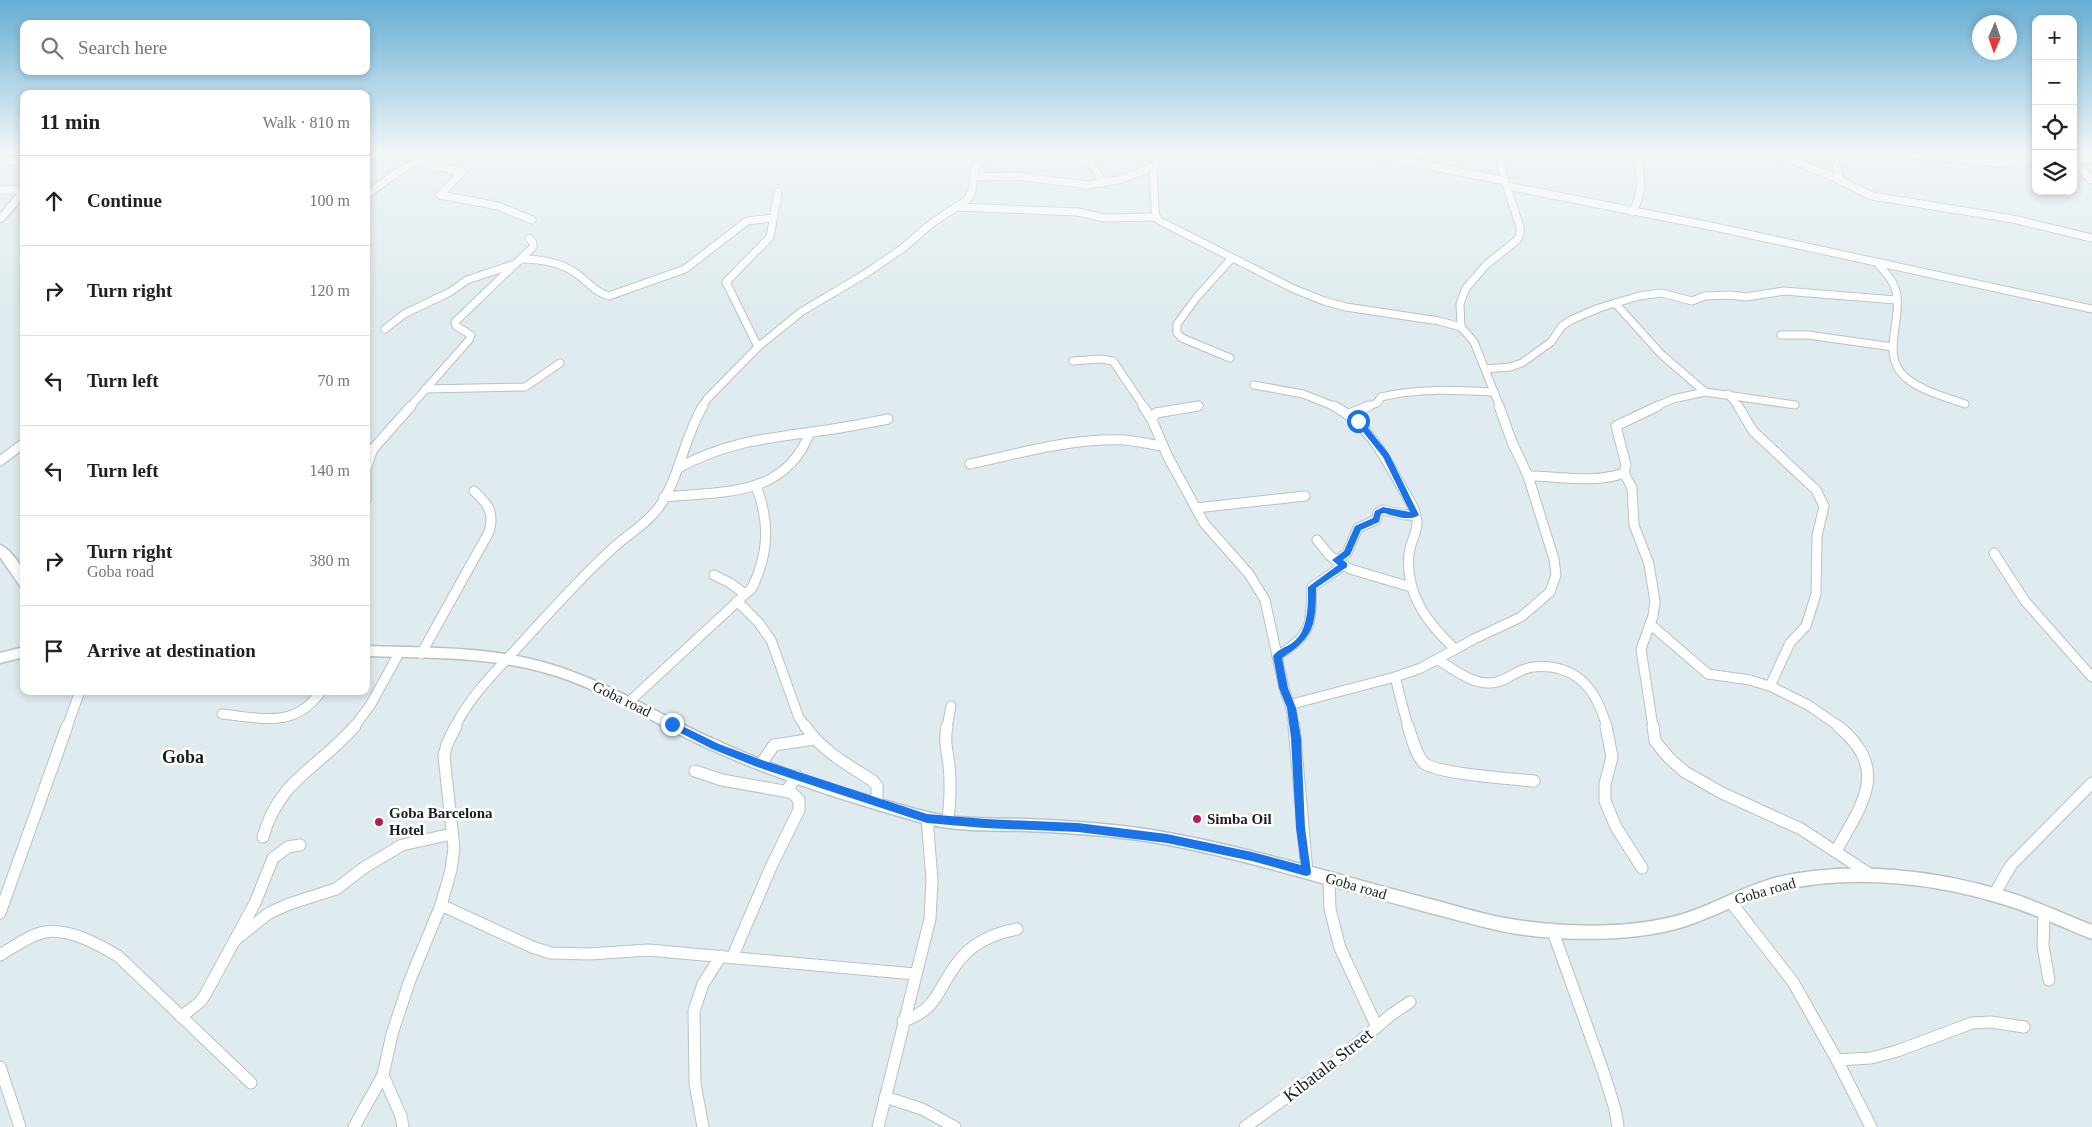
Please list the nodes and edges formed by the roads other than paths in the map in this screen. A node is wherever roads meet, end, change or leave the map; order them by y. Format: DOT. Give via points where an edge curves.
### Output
graph roads {
  1 [pos="14,204"];
  2 [pos="492,204"];
  3 [pos="776,204"];
  4 [pos="962,204"];
  5 [pos="1155,204"];
  6 [pos="1512,204"];
  7 [pos="1594,204"];
  8 [pos="1638,204"];
  9 [pos="1921,204"];
  10 [pos="957,207"];
  11 [pos="1632,212"];
  12 [pos="1156,217"];
  13 [pos="773,218"];
  14 [pos="0,220"];
  15 [pos="532,220"];
  16 [pos="529,238"];
  17 [pos="2092,238"];
  18 [pos="1232,258"];
  19 [pos="519,261"];
  20 [pos="1877,263"];
  21 [pos="1896,300"];
  22 [pos="1615,304"];
  23 [pos="2092,309"];
  24 [pos="1461,327"];
  25 [pos="385,329"];
  26 [pos="1780,335"];
  27 [pos="758,347"];
  28 [pos="1893,347"];
  29 [pos="1230,358"];
  30 [pos="1073,361"];
  31 [pos="560,362"];
  32 [pos="1486,369"];
  33 [pos="1254,385"];
  34 [pos="425,389"];
  35 [pos="1494,392"];
  36 [pos="1705,392"];
  37 [pos="1728,394"];
  38 [pos="1965,404"];
  39 [pos="1795,405"];
  40 [pos="1198,406"];
  41 [pos="1349,414"];
  42 [pos="888,419"];
  43 [pos="1152,420"];
  44 [pos="810,432"];
  45 [pos="20,446"];
  46 [pos="1162,446"];
  47 [pos="370,447"];
  48 [pos="0,461"];
  49 [pos="970,464"];
  50 [pos="678,468"];
  51 [pos="1624,473"];
  52 [pos="1528,476"];
  53 [pos="756,486"];
  54 [pos="474,491"];
  55 [pos="1305,496"];
  56 [pos="664,497"];
  57 [pos="1196,508"];
  58 [pos="1415,515"];
  59 [pos="1317,540"];
  60 [pos="0,549"];
  61 [pos="1994,553"];
  62 [pos="1340,563"];
  63 [pos="714,575"];
  64 [pos="20,576"];
  65 [pos="1411,587"];
  66 [pos="745,594"];
  67 [pos="737,601"];
  68 [pos="1650,624"];
  69 [pos="1455,649"];
  70 [pos="370,651"];
  71 [pos="20,653"];
  72 [pos="399,653"];
  73 [pos="421,654"];
  74 [pos="1277,656"];
  75 [pos="0,658"];
  76 [pos="508,659"];
  77 [pos="1438,660"];
  78 [pos="1395,677"];
  79 [pos="2092,677"];
  80 [pos="1770,686"];
  81 [pos="79,695"];
  82 [pos="319,695"];
  83 [pos="629,702"];
  84 [pos="951,706"];
  85 [pos="1292,708"];
  86 [pos="222,714"];
  87 [pos="814,739"];
  88 [pos="761,764"];
  89 [pos="695,771"];
  90 [pos="797,776"];
  91 [pos="1534,781"];
  92 [pos="2092,783"];
  93 [pos="789,792"];
  94 [pos="877,801"];
  95 [pos="927,818"];
  96 [pos="948,820"];
  97 [pos="452,834"];
  98 [pos="263,837"];
  99 [pos="300,845"];
  100 [pos="1836,852"];
  101 [pos="1642,868"];
  102 [pos="1306,872"];
  103 [pos="1872,875"];
  104 [pos="1329,878"];
  105 [pos="1994,895"];
  106 [pos="1730,901"];
  107 [pos="441,905"];
  108 [pos="2044,912"];
  109 [pos="0,914"];
  110 [pos="1018,929"];
  111 [pos="1552,929"];
  112 [pos="2092,932"];
  113 [pos="234,941"];
  114 [pos="0,955"];
  115 [pos="727,957"];
  116 [pos="915,974"];
  117 [pos="2050,980"];
  118 [pos="1410,1002"];
  119 [pos="181,1016"];
  120 [pos="903,1021"];
  121 [pos="1377,1027"];
  122 [pos="2024,1027"];
  123 [pos="1838,1060"];
  124 [pos="0,1067"];
  125 [pos="383,1075"];
  126 [pos="251,1083"];
  127 [pos="885,1097"];
  128 [pos="20,1127"];
  129 [pos="354,1127"];
  130 [pos="403,1127"];
  131 [pos="703,1127"];
  132 [pos="878,1127"];
  133 [pos="955,1127"];
  134 [pos="1245,1127"];
  135 [pos="1618,1127"];
  136 [pos="1871,1127"];
  1 -- 14 [label="street"];
  2 -- 15 [label="street"];
  3 -- 13 [label="street"];
  4 -- 10 [label="street"];
  5 -- 12 [label="street"];
  6 -- 24 [label="street" via="1520,234 1470,282 1459,310"];
  7 -- 11 [label="street"];
  8 -- 11 [label="street"];
  9 -- 17 [label="street" via="2013,218"];
  10 -- 12 [label="street" via="1078,212 1105,218"];
  10 -- 27 [label="street" via="865,274 801,312"];
  11 -- 20 [label="street"];
  12 -- 18 [label="street"];
  13 -- 19 [label="street" via="747,221 685,269 609,296 556,262"];
  13 -- 27 [label="street" via="766,243 726,282"];
  16 -- 19 [label="street" via="534,244"];
  18 -- 24 [label="street" via="1324,301"];
  18 -- 29 [label="street" via="1196,297 1177,324 1177,333 1182,338"];
  19 -- 25 [label="street" via="467,280 446,295 404,314"];
  19 -- 34 [label="street" via="455,322 471,335 469,340"];
  20 -- 21 [label="street" via="1894,285"];
  20 -- 23 [label="street"];
  21 -- 22 [label="street" via="1784,291 1746,297 1705,296 1692,301 1661,293 1628,298"];
  21 -- 28 [label="street"];
  22 -- 32 [label="street" via="1571,320 1562,326 1551,342 1522,363"];
  22 -- 36 [label="street" via="1655,348"];
  24 -- 32 [label="street" via="1474,342"];
  26 -- 28 [label="street" via="1808,335"];
  27 -- 50 [label="street" via="707,399 696,417"];
  28 -- 38 [label="street" via="1894,364 1904,376 1923,388"];
  30 -- 43 [label="street" via="1101,358 1113,361"];
  31 -- 34 [label="street" via="525,387"];
  32 -- 35 [label="street"];
  33 -- 41 [label="street" via="1308,395"];
  34 -- 47 [label="street"];
  35 -- 41 [label="street" via="1393,394 1381,396 1377,402"];
  35 -- 52 [label="street"];
  36 -- 37 [label="street"];
  36 -- 51 [label="street" via="1673,399 1616,426 1626,465"];
  37 -- 39 [label="street"];
  37 -- 80 [label="street" via="1744,412 1753,431 1816,490 1824,506 1817,536 1816,594 1806,626 1790,643"];
  40 -- 43 [label="street" via="1156,414"];
  41 -- 58 [label="street" via="1386,456"];
  42 -- 44 [label="street"];
  43 -- 46 [label="street"];
  44 -- 50 [label="street" via="731,445"];
  44 -- 53 [label="street" via="802,449 776,478"];
  45 -- 48 [label="street"];
  46 -- 49 [label="street" via="1123,440 1073,443 1040,447"];
  46 -- 57 [label="street"];
  50 -- 56 [label="street"];
  51 -- 52 [label="street" via="1600,478"];
  51 -- 68 [label="street" via="1632,488 1634,525 1649,564 1656,602"];
  52 -- 69 [label="street" via="1554,559 1554,584 1550,592 1521,617"];
  53 -- 56 [label="street"];
  53 -- 66 [label="street" via="766,513 768,536 756,580"];
  54 -- 73 [label="street" via="492,512 490,527"];
  55 -- 57 [label="street"];
  56 -- 76 [label="street" via="643,524 613,548"];
  57 -- 74 [label="street" via="1204,523 1266,600"];
  58 -- 62 [label="street" via="1383,510 1378,513 1376,520 1358,528"];
  58 -- 65 [label="street" via="1417,531 1408,564"];
  59 -- 62 [label="street"];
  60 -- 64 [label="street"];
  61 -- 79 [label="street" via="2025,601"];
  62 -- 65 [label="street"];
  62 -- 74 [label="street" via="1312,587 1312,612 1298,644"];
  63 -- 66 [label="street"];
  65 -- 69 [label="street" via="1416,605 1424,617"];
  66 -- 67 [label="street"];
  67 -- 83 [label="street"];
  67 -- 87 [label="street" via="771,640 799,718"];
  68 -- 80 [label="street" via="1708,674"];
  68 -- 100 [label="street" via="1641,649 1651,726 1663,753 1702,784 1766,811"];
  69 -- 77 [label="street"];
  70 -- 72 [label="street, Goba road"];
  71 -- 75 [label="street"];
  72 -- 73 [label="street, Goba road"];
  72 -- 98 [label="street" via="361,719 282,794 271,810"];
  73 -- 76 [label="street, Goba road"];
  74 -- 85 [label="street"];
  76 -- 83 [label="street, Goba road" via="552,669"];
  76 -- 97 [label="street" via="474,696 447,744 444,756"];
  77 -- 78 [label="street"];
  77 -- 101 [label="street" via="1486,683 1495,683 1537,667 1573,672 1585,683 1607,724 1612,757 1605,801"];
  78 -- 85 [label="street" via="1296,703"];
  78 -- 91 [label="street" via="1415,745 1424,764"];
  80 -- 100 [label="street" via="1839,724 1862,755 1869,779"];
  81 -- 109 [label="street"];
  82 -- 86 [label="street" via="305,712 288,718"];
  83 -- 88 [label="street, Goba road" via="716,746"];
  84 -- 96 [label="street" via="944,740 949,765"];
  85 -- 102 [label="street"];
  87 -- 88 [label="street" via="774,746"];
  87 -- 94 [label="street" via="873,781 877,786"];
  88 -- 90 [label="street, Goba road"];
  89 -- 93 [label="street" via="722,780"];
  90 -- 93 [label="street" via="788,786"];
  90 -- 94 [label="street, Goba road"];
  92 -- 105 [label="street" via="2074,805 2010,866"];
  93 -- 115 [label="street" via="797,796 799,810"];
  94 -- 95 [label="street, Goba road"];
  95 -- 96 [label="street, Goba road"];
  95 -- 116 [label="street" via="932,880 930,919"];
  96 -- 102 [label="street, Goba road" via="1078,827 1167,838 1252,856"];
  97 -- 107 [label="street" via="451,870"];
  97 -- 113 [label="street" via="402,845 336,889 269,912"];
  99 -- 113 [label="street" via="288,846 274,858"];
  100 -- 103 [label="street"];
  102 -- 104 [label="street, Goba road"];
  103 -- 105 [label="street, Goba road"];
  103 -- 106 [label="street, Goba road" via="1833,876 1777,885"];
  104 -- 111 [label="street, Goba road" via="1490,921 1523,928"];
  104 -- 121 [label="street" via="1330,909 1340,948"];
  105 -- 108 [label="street, Goba road"];
  106 -- 111 [label="street, Goba road" via="1676,923 1615,931"];
  106 -- 123 [label="street" via="1793,982"];
  107 -- 115 [label="street" via="551,953 648,950"];
  107 -- 125 [label="street" via="407,989"];
  108 -- 112 [label="street, Goba road"];
  108 -- 117 [label="street" via="2041,931"];
  110 -- 120 [label="street" via="986,937 960,957 932,1004 922,1014"];
  111 -- 135 [label="street" via="1603,1070"];
  113 -- 119 [label="street" via="200,1002"];
  114 -- 119 [label="street" via="47,932 88,940 118,956"];
  115 -- 116 [label="street"];
  115 -- 131 [label="street" via="703,984 694,1010 695,1084"];
  116 -- 120 [label="street"];
  118 -- 121 [label="street, Kibatala Street"];
  119 -- 126 [label="street"];
  120 -- 127 [label="street"];
  121 -- 134 [label="street, Kibatala Street"];
  122 -- 123 [label="street" via="1972,1023 1872,1058"];
  123 -- 136 [label="street"];
  124 -- 128 [label="street"];
  125 -- 129 [label="street"];
  125 -- 130 [label="street"];
  127 -- 132 [label="street"];
  127 -- 133 [label="street" via="922,1109"];
}
